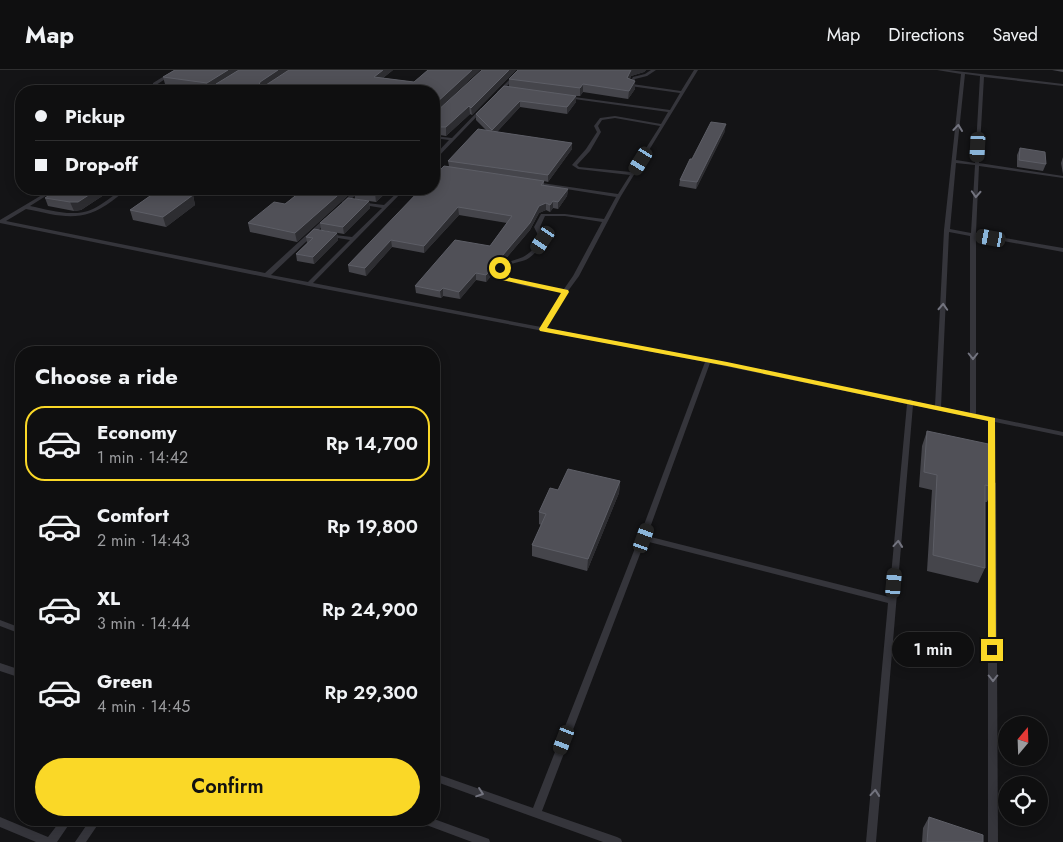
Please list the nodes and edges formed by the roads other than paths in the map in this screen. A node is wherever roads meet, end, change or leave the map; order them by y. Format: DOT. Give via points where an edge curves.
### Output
graph roads {
  1 [pos="177,70"];
  2 [pos="521,70"];
  3 [pos="654,70"];
  4 [pos="696,70"];
  5 [pos="939,70"];
  6 [pos="963,73"];
  7 [pos="982,75"];
  8 [pos="154,85"];
  9 [pos="1063,85"];
  10 [pos="502,89"];
  11 [pos="512,90"];
  12 [pos="683,92"];
  13 [pos="496,95"];
  14 [pos="562,97"];
  15 [pos="484,108"];
  16 [pos="670,111"];
  17 [pos="662,125"];
  18 [pos="440,138"];
  19 [pos="452,139"];
  20 [pos="440,152"];
  21 [pos="954,161"];
  22 [pos="977,165"];
  23 [pos="440,169"];
  24 [pos="453,171"];
  25 [pos="633,174"];
  26 [pos="1063,177"];
  27 [pos="531,183"];
  28 [pos="45,195"];
  29 [pos="117,195"];
  30 [pos="353,195"];
  31 [pos="397,195"];
  32 [pos="619,196"];
  33 [pos="347,200"];
  34 [pos="26,207"];
  35 [pos="340,207"];
  36 [pos="385,207"];
  37 [pos="334,213"];
  38 [pos="1,222"];
  39 [pos="604,222"];
  40 [pos="947,230"];
  41 [pos="313,232"];
  42 [pos="974,235"];
  43 [pos="353,239"];
  44 [pos="1063,250"];
  45 [pos="267,275"];
  46 [pos="309,284"];
  47 [pos="565,292"];
  48 [pos="543,329"];
  49 [pos="708,361"];
  50 [pos="910,402"];
  51 [pos="938,408"];
  52 [pos="973,416"];
  53 [pos="992,420"];
  54 [pos="1063,434"];
  55 [pos="992,459"];
  56 [pos="992,478"];
  57 [pos="644,538"];
  58 [pos="893,601"];
  59 [pos="0,623"];
  60 [pos="15,629"];
  61 [pos="0,666"];
  62 [pos="15,672"];
  63 [pos="440,779"];
  64 [pos="536,813"];
  65 [pos="0,822"];
  66 [pos="63,826"];
  67 [pos="92,826"];
  68 [pos="440,826"];
  69 [pos="49,842"];
  70 [pos="80,842"];
  71 [pos="485,842"];
  72 [pos="618,842"];
  73 [pos="871,842"];
  74 [pos="993,842"];
  1 -- 8 [label="lane"];
  2 -- 10 [label="lane"];
  3 -- 12 [label="lane" via="634,78 630,85"];
  4 -- 12 [label="lane"];
  5 -- 6 [label="lane"];
  6 -- 7 [label="lane"];
  21 -- 6 [label="lane, one-way"];
  7 -- 9 [label="lane"];
  7 -- 22 [label="lane"];
  10 -- 11 [label="lane"];
  10 -- 13 [label="lane"];
  12 -- 16 [label="lane"];
  14 -- 16 [label="lane"];
  15 -- 19 [label="lane"];
  16 -- 17 [label="lane"];
  17 -- 25 [label="lane"];
  17 -- 25 [label="lane" via="615,117 601,119 596,126 599,132 574,165"];
  18 -- 19 [label="lane"];
  19 -- 20 [label="lane"];
  21 -- 22 [label="lane"];
  21 -- 40 [label="lane"];
  22 -- 26 [label="lane"];
  22 -- 42 [label="lane, one-way"];
  23 -- 24 [label="lane"];
  25 -- 32 [label="lane"];
  27 -- 32 [label="lane"];
  28 -- 34 [label="lane"];
  29 -- 34 [label="lane" via="83,215"];
  30 -- 33 [label="lane"];
  31 -- 36 [label="lane"];
  32 -- 39 [label="lane"];
  33 -- 35 [label="lane"];
  33 -- 36 [label="lane"];
  34 -- 38 [label="lane"];
  36 -- 43 [label="lane"];
  37 -- 41 [label="lane"];
  38 -- 45 [label="lane"];
  39 -- 47 [label="lane"];
  39 -- 47 [label="lane" via="565,215 543,215 537,227 543,240 538,248 500,268 499,274 504,278"];
  40 -- 42 [label="lane"];
  51 -- 40 [label="lane, one-way"];
  41 -- 43 [label="lane"];
  41 -- 45 [label="lane"];
  42 -- 44 [label="lane"];
  42 -- 52 [label="lane, one-way"];
  43 -- 46 [label="lane"];
  45 -- 46 [label="lane"];
  46 -- 48 [label="lane"];
  47 -- 48 [label="lane"];
  48 -- 49 [label="lane"];
  49 -- 50 [label="lane"];
  49 -- 57 [label="lane"];
  50 -- 51 [label="lane"];
  58 -- 50 [label="lane, one-way"];
  51 -- 52 [label="lane"];
  52 -- 53 [label="lane"];
  53 -- 54 [label="lane"];
  53 -- 55 [label="lane"];
  56 -- 74 [label="lane, one-way"];
  57 -- 58 [label="lane"];
  57 -- 64 [label="lane"];
  73 -- 58 [label="lane, one-way"];
  59 -- 60 [label="lane"];
  61 -- 62 [label="lane"];
  63 -- 64 [label="lane, one-way"];
  64 -- 72 [label="lane"];
  65 -- 69 [label="lane"];
  66 -- 69 [label="lane"];
  67 -- 70 [label="lane"];
  68 -- 71 [label="lane"];
}
